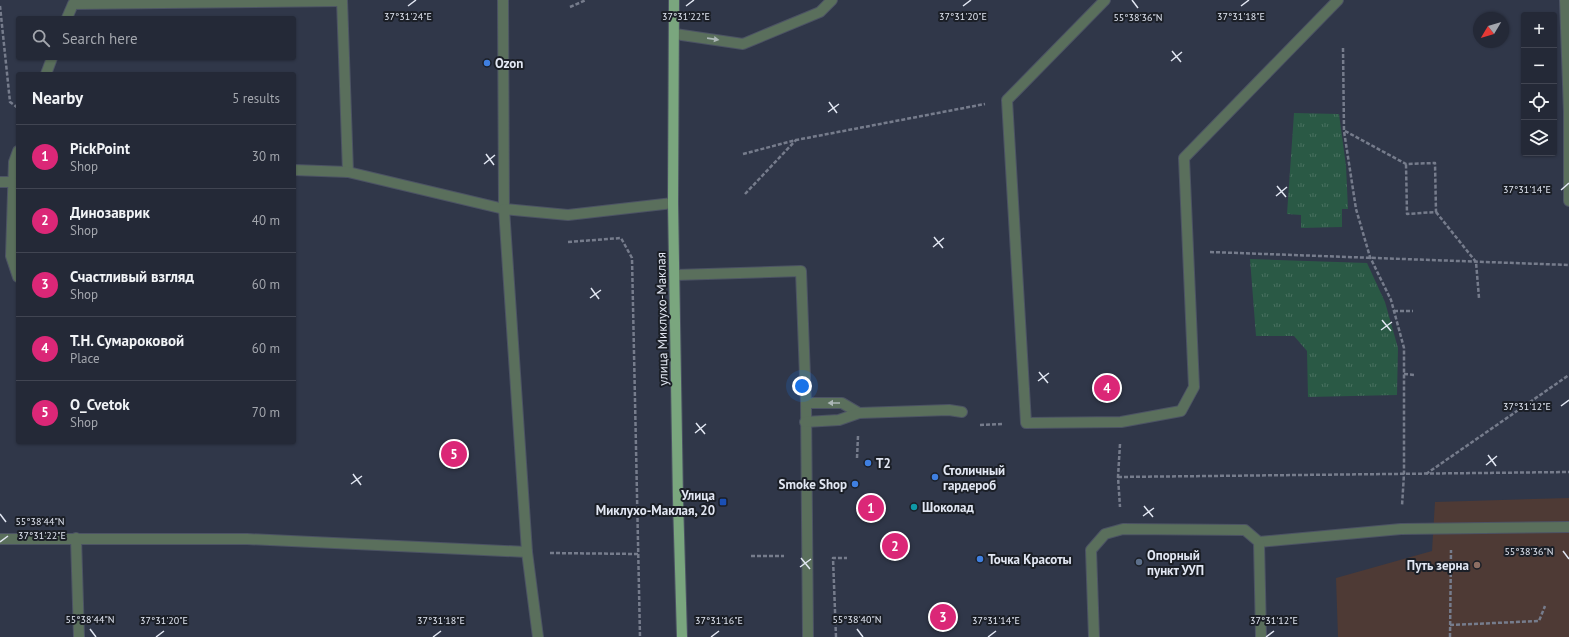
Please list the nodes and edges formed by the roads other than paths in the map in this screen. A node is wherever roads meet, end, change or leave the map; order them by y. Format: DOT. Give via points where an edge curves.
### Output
graph roads {
  1 [pos="503,0"];
  2 [pos="674,0"];
  3 [pos="832,0"];
  4 [pos="1105,0"];
  5 [pos="1338,0"];
  6 [pos="1565,0"];
  7 [pos="342,1"];
  8 [pos="68,16"];
  9 [pos="674,34"];
  10 [pos="51,60"];
  11 [pos="47,72"];
  12 [pos="16,156"];
  13 [pos="296,170"];
  14 [pos="348,172"];
  15 [pos="0,182"];
  16 [pos="13,182"];
  17 [pos="1569,201"];
  18 [pos="674,203"];
  19 [pos="504,209"];
  20 [pos="16,271"];
  21 [pos="675,275"];
  22 [pos="806,403"];
  23 [pos="962,412"];
  24 [pos="859,413"];
  25 [pos="806,422"];
  26 [pos="1569,527"];
  27 [pos="76,538"];
  28 [pos="0,539"];
  29 [pos="1258,542"];
  30 [pos="526,552"];
  31 [pos="79,637"];
  32 [pos="538,637"];
  33 [pos="682,637"];
  34 [pos="808,637"];
  35 [pos="1094,637"];
  36 [pos="1261,637"];
  1 -- 19 [label="lane"];
  2 -- 9 [label="main road, улица Миклухо-Маклая"];
  9 -- 3 [label="lane, one-way" via="743,44 820,12"];
  4 -- 5 [label="lane" via="1007,100 1026,423 1121,422 1181,411 1194,387 1184,158"];
  6 -- 17 [label="lane"];
  7 -- 8 [label="lane" via="72,4"];
  7 -- 14 [label="lane"];
  9 -- 18 [label="main road, улица Миклухо-Маклая"];
  10 -- 11 [label="lane"];
  12 -- 16 [label="lane"];
  13 -- 14 [label="lane"];
  14 -- 19 [label="lane"];
  15 -- 16 [label="lane"];
  16 -- 20 [label="lane" via="11,256"];
  18 -- 19 [label="lane" via="568,215"];
  18 -- 21 [label="main road, улица Миклухо-Маклая"];
  19 -- 30 [label="lane"];
  21 -- 22 [label="lane" via="801,271"];
  21 -- 33 [label="main road, улица Миклухо-Маклая"];
  24 -- 22 [label="lane, one-way" via="842,403"];
  22 -- 25 [label="lane"];
  23 -- 24 [label="lane" via="949,410"];
  24 -- 25 [label="lane" via="839,420"];
  25 -- 34 [label="lane"];
  26 -- 29 [label="lane" via="1401,529"];
  27 -- 28 [label="lane"];
  27 -- 30 [label="lane" via="247,540"];
  27 -- 31 [label="lane"];
  29 -- 35 [label="lane" via="1245,530 1123,529 1105,534 1090,550"];
  29 -- 36 [label="lane"];
  30 -- 32 [label="lane"];
}
